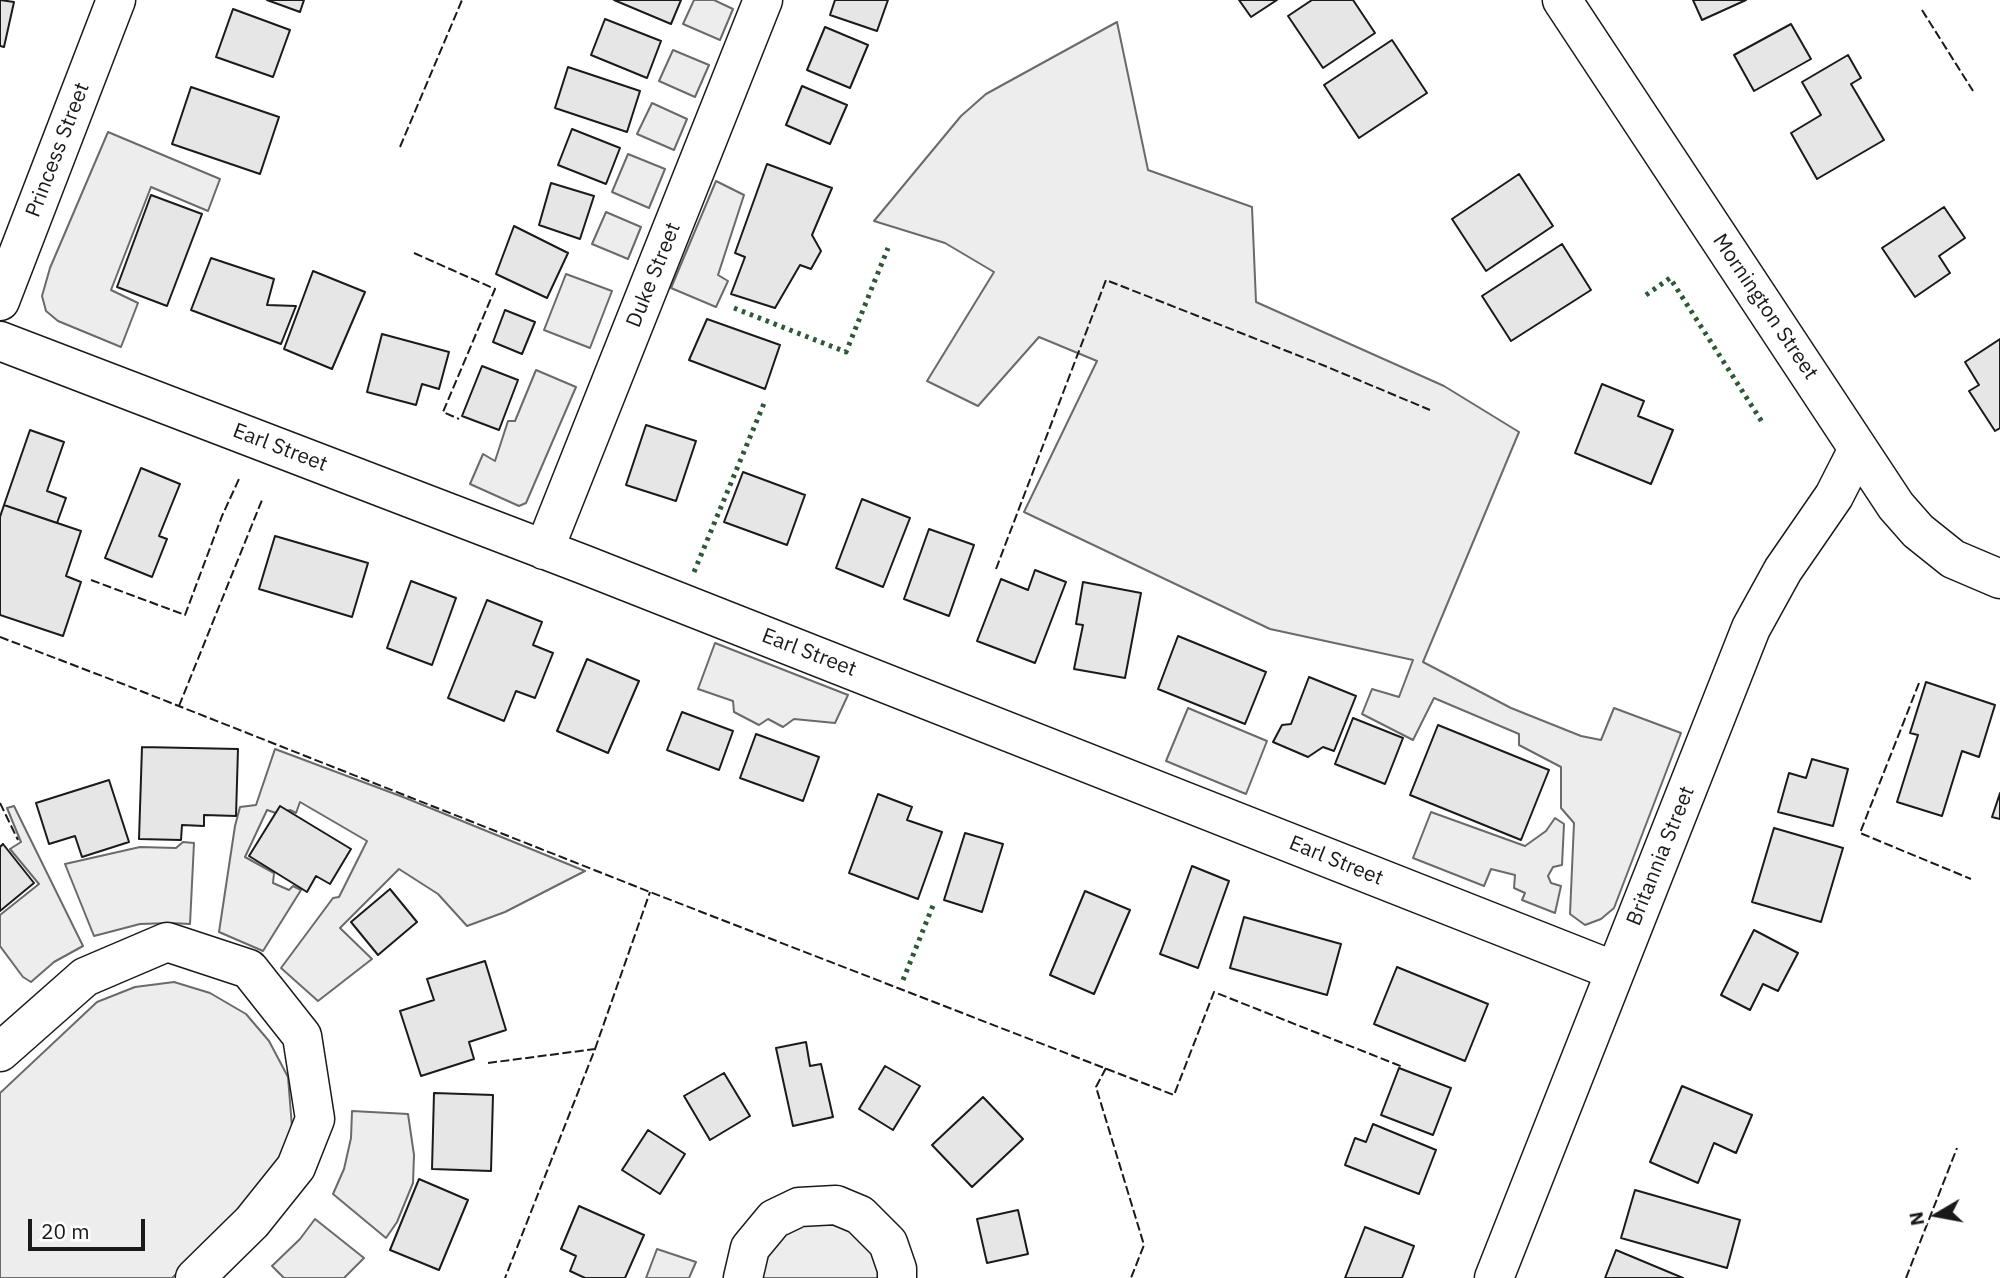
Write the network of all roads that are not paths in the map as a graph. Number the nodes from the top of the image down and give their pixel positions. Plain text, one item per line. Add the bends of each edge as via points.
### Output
1 (116, 0) edge
2 (764, 0) edge
3 (1562, 0) edge
4 (0, 301) edge
5 (0, 341) edge
6 (1858, 449) junction
7 (544, 550) junction
8 (2000, 579) edge
9 (1615, 971) junction
10 (0, 1052) edge
11 (195, 1278) edge
12 (743, 1278) edge
13 (897, 1278) edge
14 (1494, 1278) edge

1 - 4 street, Princess Street
2 - 7 street, Duke Street
3 - 6 street, Mornington Street
5 - 7 street, Earl Street
6 - 8 street, Mornington Street via 1918,531 1953,559
6 - 9 street, Britannia Street via 1834,496 1783,570 1751,628
7 - 9 street, Earl Street
9 - 14 street, Britannia Street
10 - 11 street via 85,977 167,942 249,969 302,1036 315,1119 296,1167 252,1222
12 - 13 street via 750,1248 774,1219 799,1207 836,1205 860,1215 888,1243

